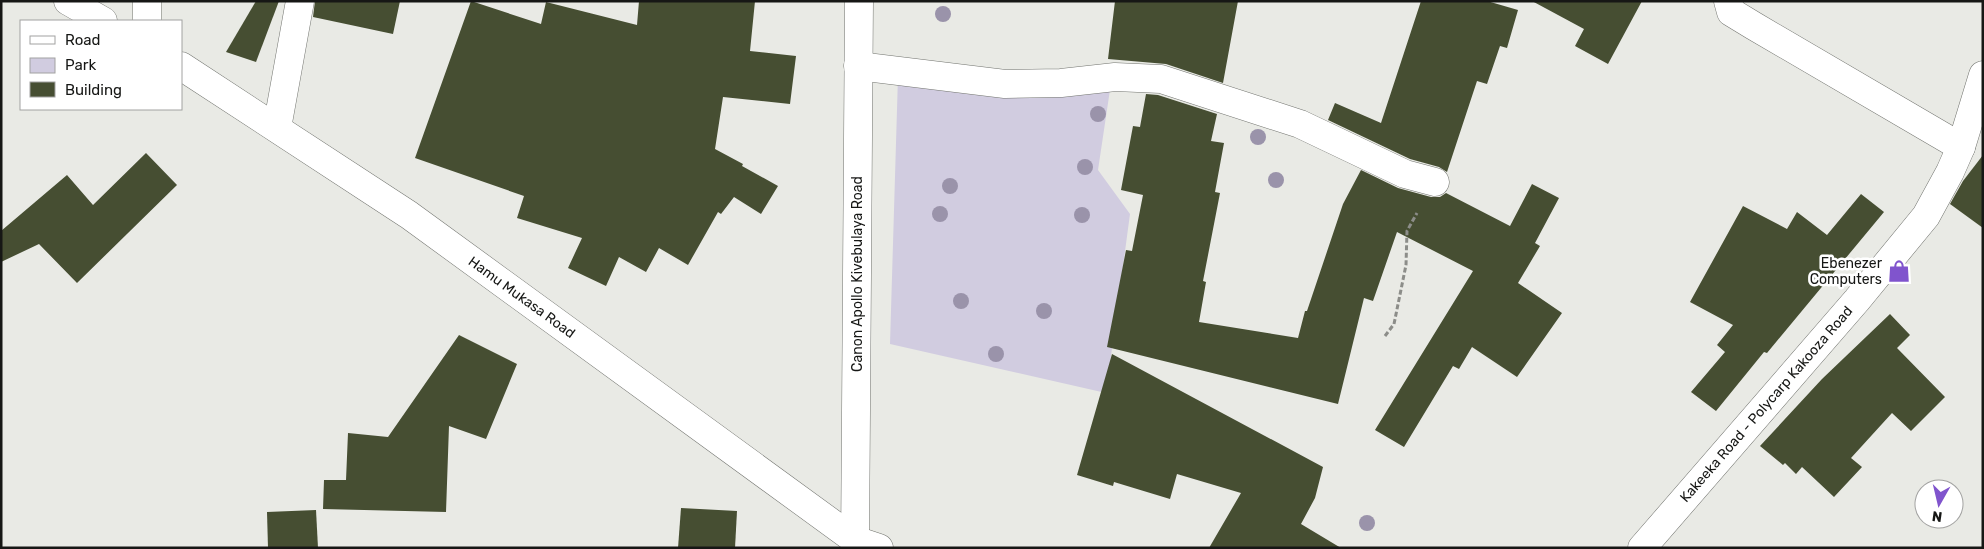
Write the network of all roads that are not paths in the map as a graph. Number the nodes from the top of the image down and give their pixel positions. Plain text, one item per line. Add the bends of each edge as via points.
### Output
1 (68, 1) edge
2 (148, 1) edge
3 (300, 1) edge
4 (859, 1) edge
5 (1728, 1) edge
6 (101, 20) edge
7 (147, 20) edge
8 (858, 66) junction
9 (182, 67) edge
10 (1983, 75) edge
11 (277, 128) junction
12 (1961, 147) junction
13 (1435, 182) road end
14 (863, 545) edge
15 (1642, 548) edge

1 - 6 street
2 - 7 street
3 - 11 street
4 - 8 street, Canon Apollo Kivebulaya Road
5 - 12 street via 1731,12 1746,22
8 - 13 street via 1005,84 1061,83 1115,77 1162,79 1300,124 1405,174
8 - 14 street, Canon Apollo Kivebulaya Road
9 - 11 street, Hamu Mukasa Road
10 - 12 street, Kakeeka Road - Polycarp Kakooza Road
11 - 14 street, Hamu Mukasa Road via 409,215
12 - 15 street, Kakeeka Road - Polycarp Kakooza Road via 1938,196 1920,224

